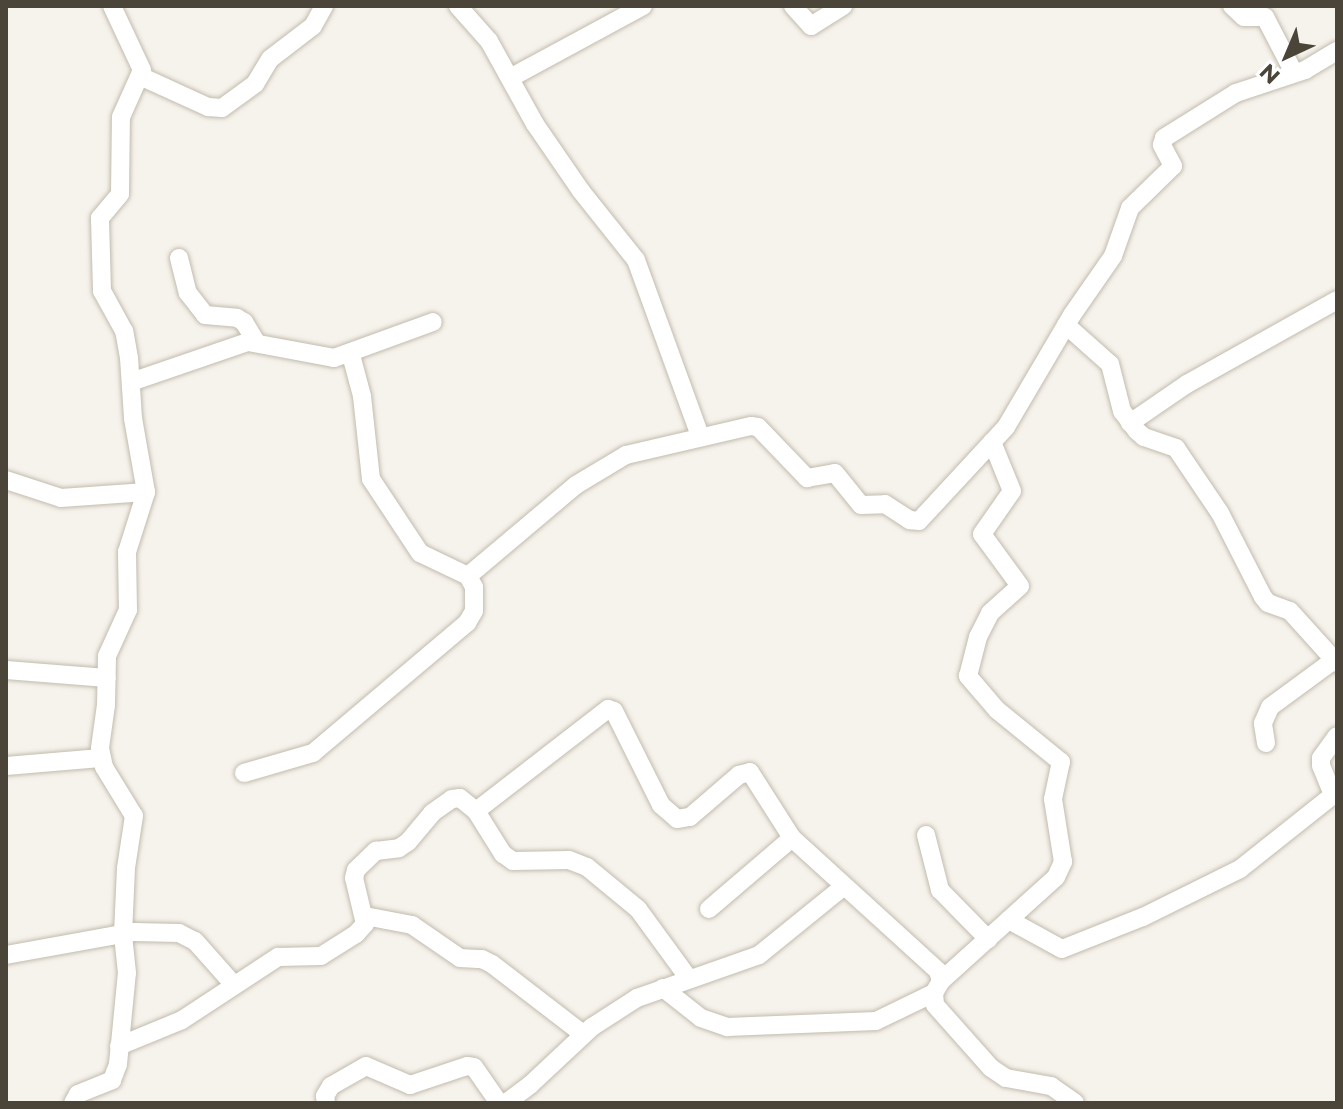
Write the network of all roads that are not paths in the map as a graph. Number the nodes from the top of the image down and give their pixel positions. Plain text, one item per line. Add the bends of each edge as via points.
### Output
1 (112, 6) edge
2 (324, 6) edge
3 (458, 6) edge
4 (643, 6) edge
5 (793, 6) edge
6 (843, 6) edge
7 (1232, 6) edge
8 (1337, 51) edge
9 (1294, 73) junction
10 (140, 76) junction
11 (510, 78) junction
12 (179, 258) dead end
13 (1337, 300) edge
14 (433, 322) dead end
15 (1066, 325) junction
16 (256, 342) junction
17 (351, 355) junction
18 (131, 382) junction
19 (1130, 423) junction
20 (700, 436) junction
21 (992, 442) junction
22 (6, 480) edge
23 (146, 492) junction
24 (468, 576) junction
25 (1336, 662) edge
26 (6, 670) edge
27 (107, 678) junction
28 (1337, 736) edge
29 (1266, 743) dead end
30 (101, 758) junction
31 (6, 766) edge
32 (244, 773) dead end
33 (476, 811) junction
34 (926, 835) dead end
35 (792, 838) junction
36 (843, 887) junction
37 (709, 909) dead end
38 (365, 916) junction
39 (1009, 920) junction
40 (123, 934) junction
41 (988, 939) junction
42 (6, 955) edge
43 (689, 979) junction
44 (234, 985) junction
45 (938, 987) junction
46 (663, 988) junction
47 (583, 1034) junction
48 (119, 1046) junction
49 (73, 1103) edge
50 (326, 1103) edge
51 (499, 1103) edge
52 (506, 1103) edge
53 (1075, 1103) edge

1 - 10 street via 118,26 142,63
2 - 10 street via 313,26 270,59 255,84 222,108 208,107
3 - 11 street via 489,41
4 - 11 street
5 - 6 street via 811,26
7 - 9 street via 1244,17 1265,17
8 - 9 street
9 - 15 street via 1236,93 1164,138 1162,145 1173,166 1130,208 1113,256
10 - 18 street via 121,117 123,186 100,218 103,298 124,331
11 - 20 street via 581,191 636,260
12 - 16 street via 188,293 205,315 237,318
13 - 19 street via 1187,384
14 - 17 street
15 - 19 street via 1110,364 1120,406
15 - 21 street
16 - 17 street via 320,358
16 - 18 street
17 - 24 street via 362,396 371,479 420,553
18 - 23 street
19 - 25 street via 1144,437 1176,448 1220,513 1263,597 1290,611
20 - 21 street via 758,427 807,478 835,473 861,505 885,504 919,521
20 - 24 street via 639,449 585,478
21 - 39 street via 1012,491 982,534 1020,586 990,613 968,676 997,710 1061,762 1053,799 1061,871
22 - 23 street via 61,498
23 - 27 street via 127,552 128,610 110,645
24 - 32 street via 474,587 474,611 467,623 313,753
25 - 29 street via 1270,707 1263,723
26 - 27 street
27 - 30 street
28 - 39 street via 1321,758 1333,795 1240,869 1143,917 1062,949
30 - 31 street
30 - 40 street via 134,816
33 - 35 street via 608,709 614,711 667,811 677,819 690,817 739,775 750,772
33 - 38 street via 460,798 452,799 408,842 376,851 363,862 354,878
33 - 43 street via 513,861 569,860 587,867 638,909
34 - 41 street via 940,890
35 - 36 street
35 - 37 street
36 - 43 street via 759,955
36 - 45 street via 938,971
38 - 44 street via 356,934 329,953 278,957
38 - 47 street via 412,925 460,958 492,964
39 - 41 street
40 - 42 street
40 - 44 street via 189,936
40 - 48 street via 127,973
41 - 45 street
43 - 46 street
44 - 48 street via 182,1020
45 - 46 street via 876,1021 727,1027 701,1018
45 - 53 street via 935,1005 998,1074 1051,1086
46 - 47 street via 637,998
47 - 52 street
48 - 49 street via 112,1080 78,1094
50 - 51 street via 331,1086 366,1066 410,1085 474,1067

